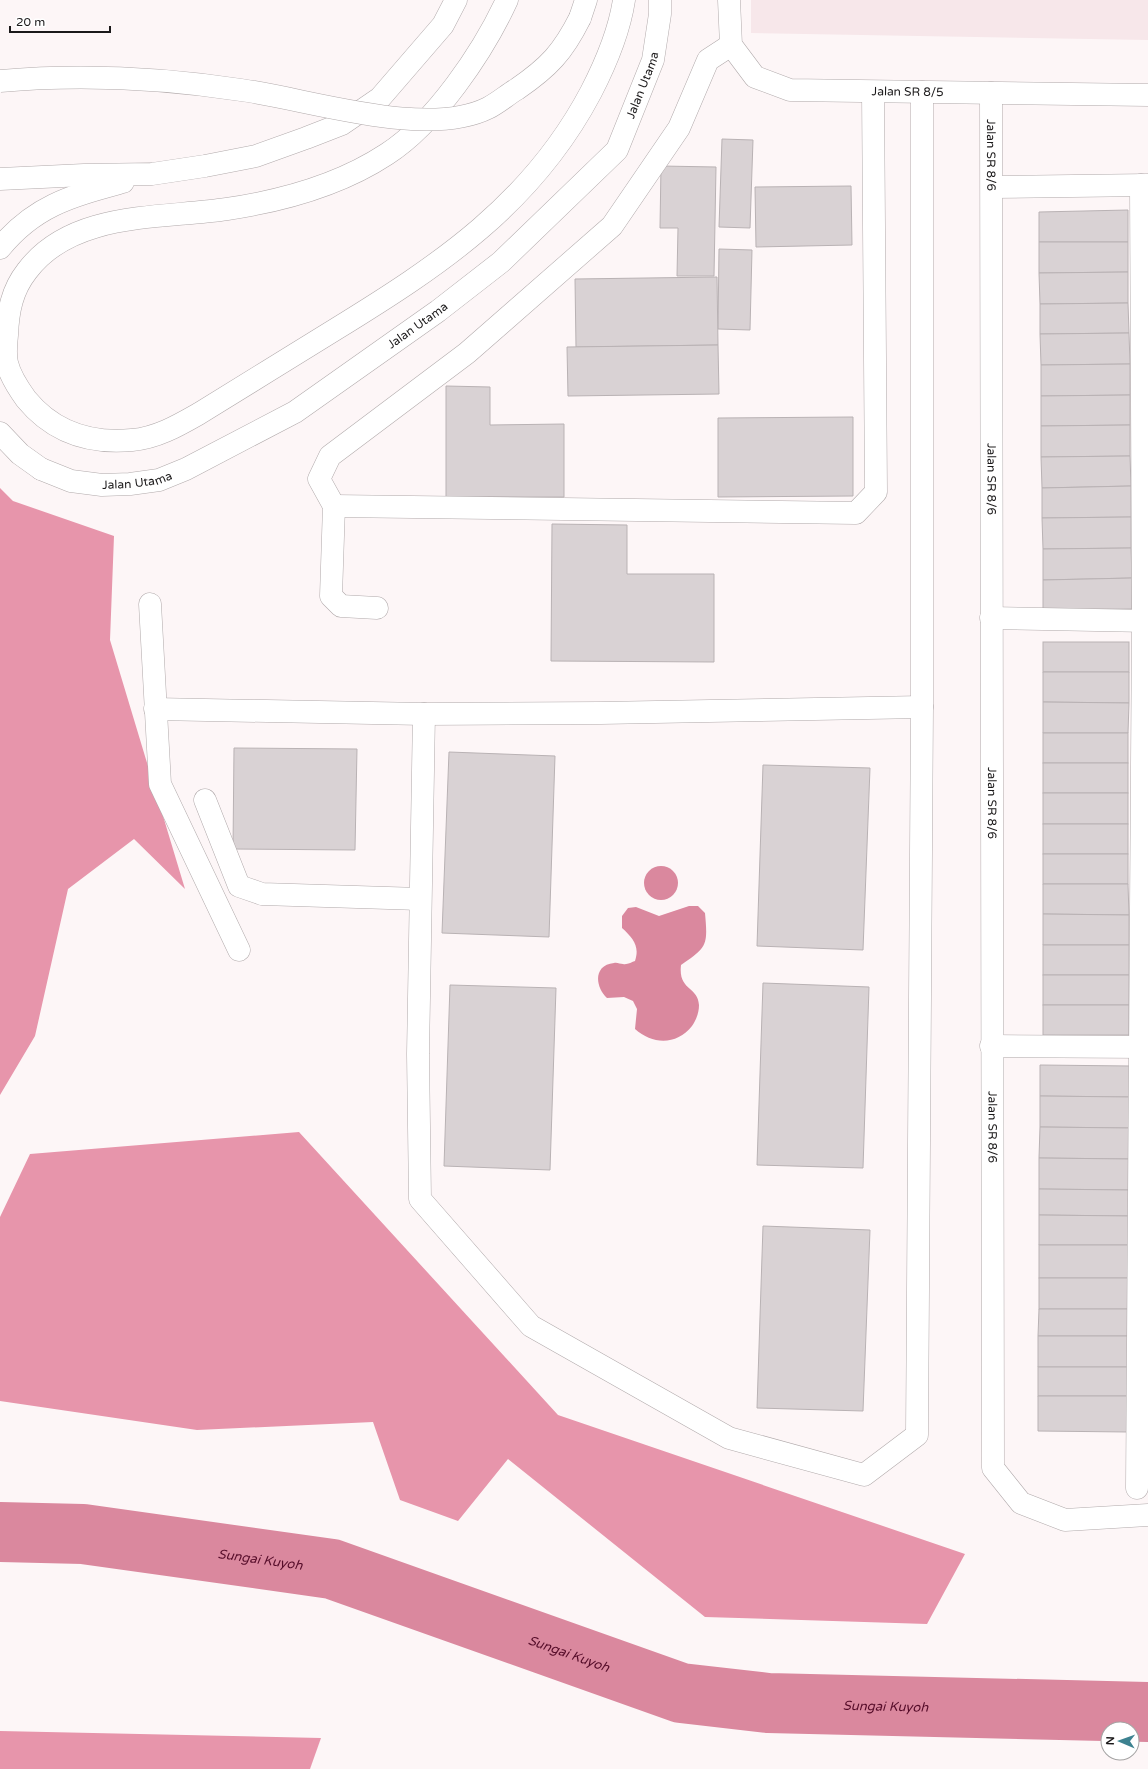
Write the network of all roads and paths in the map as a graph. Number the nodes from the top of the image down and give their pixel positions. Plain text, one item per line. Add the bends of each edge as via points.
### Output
1 (456, 0) edge
2 (507, 0) edge
3 (624, 0) edge
4 (660, 0) edge
5 (729, 0) edge
6 (583, 9) edge
7 (731, 45) junction
8 (0, 81) edge
9 (873, 92) junction
10 (922, 92) junction
11 (991, 93) junction
12 (1148, 94) edge
13 (152, 174) junction
14 (0, 179) edge
15 (1145, 185) edge
16 (992, 187) junction
17 (0, 248) edge
18 (0, 433) edge
19 (0, 452) edge
20 (41, 469) junction
21 (334, 506) junction
22 (150, 604) dead end
23 (376, 608) dead end
24 (992, 618) junction
25 (1146, 620) edge
26 (922, 707) junction
27 (155, 709) junction
28 (424, 714) junction
29 (205, 800) dead end
30 (420, 899) junction
31 (239, 950) dead end
32 (992, 1046) junction
33 (1144, 1047) edge
34 (1137, 1488) dead end
35 (1148, 1515) edge

1 - 13 main road via 443,25 380,98 342,124 256,156
2 - 3 main road via 476,55 442,101 414,131 387,154 309,191 228,209 127,220 85,230 62,239 42,254 16,287 8,318 6,362 20,392 46,419 64,431 97,440 115,441 155,435 200,413 424,274 481,230 532,180 552,154 583,107 608,59
4 - 20 main road, Jalan Utama via 653,60 617,150 501,262 438,311 295,412 186,469 159,480 102,485 71,481
5 - 7 main road
6 - 8 main road, bridge via 567,44 550,64 526,83 488,108 440,119 403,119 283,96 193,84 85,78
7 - 9 main road, Jalan SR 8/5 via 755,77 790,90
7 - 21 main road via 708,60 679,128 612,226 467,353 330,456 319,479
9 - 10 main road, Jalan SR 8/5
9 - 21 main road via 876,492 856,513
10 - 11 main road, Jalan SR 8/5
10 - 26 main road
11 - 12 main road, Jalan SR 8/5
11 - 16 main road, Jalan SR 8/6
13 - 14 main road
13 - 17 main road via 79,194 50,206 14,230
15 - 16 main road
15 - 25 main road
16 - 24 main road, Jalan SR 8/6
18 - 20 main road via 20,454
19 - 20 main road via 20,465
21 - 23 main road via 331,596 341,606
22 - 27 main road
24 - 25 main road
24 - 32 main road, Jalan SR 8/6
25 - 33 main road
26 - 28 main road
26 - 30 main road via 917,1435 864,1475 729,1438 531,1326 420,1199
27 - 28 main road
27 - 31 main road via 160,784
28 - 30 main road
29 - 30 main road via 239,886 262,894
32 - 33 main road
32 - 35 main road, Jalan SR 8/6 via 993,1468 1021,1503 1065,1520
33 - 34 main road

